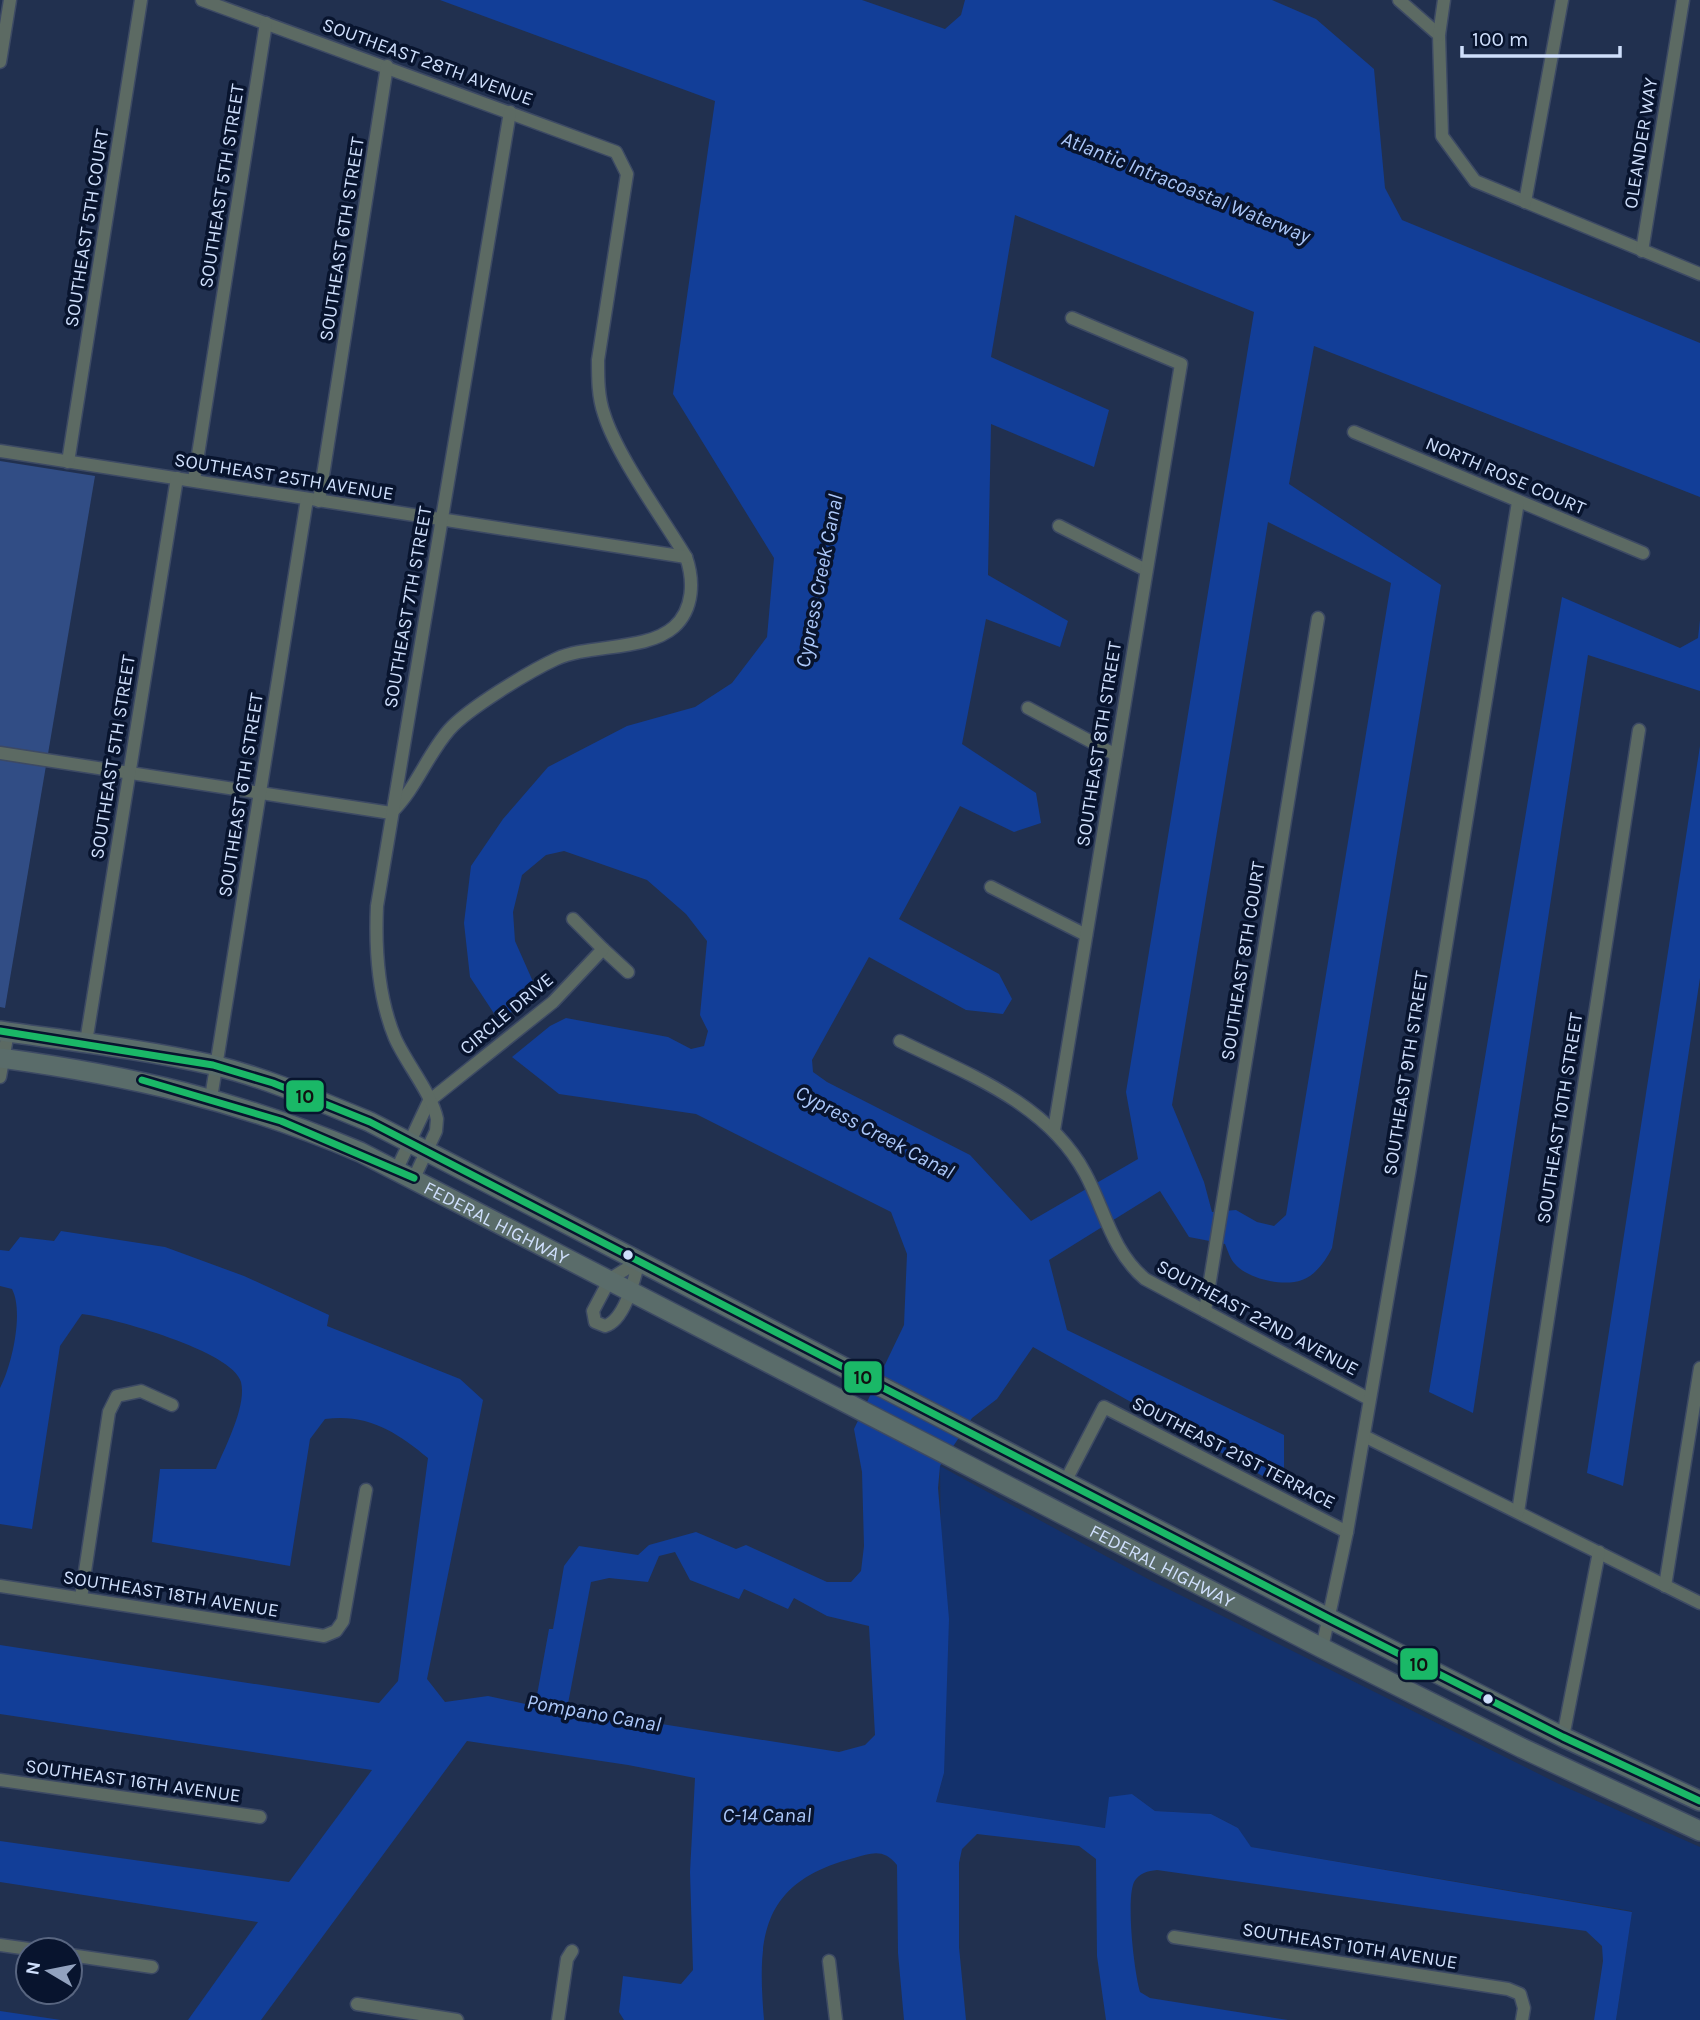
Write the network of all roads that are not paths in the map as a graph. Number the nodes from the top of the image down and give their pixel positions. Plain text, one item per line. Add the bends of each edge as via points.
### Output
1 (10, 0) edge
2 (141, 0) edge
3 (202, 0) edge
4 (1399, 0) edge
5 (1444, 0) edge
6 (1562, 0) edge
7 (1684, 0) edge
8 (266, 23) junction
9 (1438, 35) junction
10 (0, 62) edge
11 (387, 66) junction
12 (510, 112) junction
13 (1525, 202) junction
14 (1642, 251) junction
15 (1700, 274) edge
16 (1072, 318) dead end
17 (1354, 432) dead end
18 (0, 452) edge
19 (68, 462) junction
20 (177, 478) junction
21 (194, 481) junction
22 (313, 500) junction
23 (1518, 502) junction
24 (441, 520) junction
25 (1059, 526) dead end
26 (1643, 553) dead end
27 (686, 557) junction
28 (1146, 570) junction
29 (1318, 618) dead end
30 (1028, 708) dead end
31 (1639, 730) dead end
32 (0, 753) edge
33 (1116, 755) junction
34 (128, 774) junction
35 (260, 794) junction
36 (391, 813) junction
37 (990, 887) dead end
38 (573, 919) dead end
39 (1087, 935) junction
40 (603, 949) junction
41 (628, 972) dead end
42 (4, 1031) edge
43 (900, 1041) dead end
44 (86, 1042) junction
45 (1, 1064) edge
46 (215, 1066) junction
47 (211, 1098) junction
48 (429, 1101) junction
49 (1054, 1129) junction
50 (409, 1142) junction
51 (427, 1151) junction
52 (405, 1174) junction
53 (639, 1261) junction
54 (610, 1279) junction
55 (631, 1289) junction
56 (1205, 1311) junction
57 (1700, 1368) edge
58 (1369, 1399) junction
59 (172, 1405) dead end
60 (1364, 1436) junction
61 (1065, 1482) junction
62 (366, 1490) dead end
63 (1518, 1512) junction
64 (1138, 1519) junction
65 (1080, 1522) junction
66 (1347, 1532) junction
67 (1172, 1537) junction
68 (1121, 1544) junction
69 (1599, 1552) junction
70 (0, 1586) edge
71 (1665, 1586) junction
72 (81, 1598) junction
73 (1700, 1603) edge
74 (1331, 1619) junction
75 (1322, 1648) junction
76 (1563, 1737) junction
77 (1522, 1748) junction
78 (1614, 1762) junction
79 (1569, 1771) junction
80 (0, 1780) edge
81 (1700, 1801) edge
82 (260, 1818) dead end
83 (1700, 1830) edge
84 (1174, 1937) dead end
85 (572, 1951) dead end
86 (84, 1957) edge
87 (829, 1961) dead end
88 (152, 1967) dead end
89 (357, 2004) dead end
90 (457, 2020) edge
91 (558, 2020) edge
92 (836, 2020) edge
93 (1522, 2020) edge

1 - 10 street
2 - 19 street, SOUTHEAST 5TH COURT
3 - 8 street, SOUTHEAST 28TH AVENUE
4 - 9 street
5 - 9 street
6 - 13 street
7 - 14 street, OLEANDER WAY
8 - 11 street, SOUTHEAST 28TH AVENUE
8 - 21 street, SOUTHEAST 5TH STREET
9 - 13 street via 1442,136 1475,181
11 - 12 street, SOUTHEAST 28TH AVENUE
11 - 22 street, SOUTHEAST 6TH STREET
12 - 24 street, SOUTHEAST 7TH STREET
12 - 27 street, SOUTHEAST 28TH AVENUE via 617,152 627,174 598,383 613,435
13 - 14 street
14 - 15 street
16 - 28 street, SOUTHEAST 8TH STREET via 1181,364
17 - 23 street, NORTH ROSE COURT
18 - 19 street, SOUTHEAST 25TH AVENUE
19 - 20 street, SOUTHEAST 25TH AVENUE
20 - 21 street, SOUTHEAST 25TH AVENUE
20 - 34 street, SOUTHEAST 5TH STREET
21 - 22 street, SOUTHEAST 25TH AVENUE
22 - 24 street, SOUTHEAST 25TH AVENUE
22 - 35 street, SOUTHEAST 6TH STREET
23 - 26 street, NORTH ROSE COURT
23 - 58 street, SOUTHEAST 9TH STREET
24 - 27 street, SOUTHEAST 25TH AVENUE
24 - 36 street, SOUTHEAST 7TH STREET
25 - 28 street
27 - 36 street via 691,571 689,600 673,628 651,638 559,658 509,685 450,729 405,800
28 - 33 street, SOUTHEAST 8TH STREET
29 - 56 street, SOUTHEAST 8TH COURT
30 - 33 street
31 - 63 street, SOUTHEAST 10TH STREET
32 - 34 street
33 - 39 street, SOUTHEAST 8TH STREET
34 - 35 street
34 - 44 street, SOUTHEAST 5TH STREET
35 - 36 street
35 - 46 street, SOUTHEAST 6TH STREET
36 - 48 street, SOUTHEAST 7TH STREET via 377,906 379,974 395,1038
37 - 39 street
38 - 40 street
39 - 49 street, SOUTHEAST 8TH STREET
40 - 41 street
40 - 48 street, CIRCLE DRIVE via 553,1002
42 - 44 main road, FEDERAL HIGHWAY
42 - 45 street
43 - 49 street, SOUTHEAST 22ND AVENUE via 1009,1096
44 - 46 main road, FEDERAL HIGHWAY
45 - 47 main road, FEDERAL HIGHWAY via 128,1077
46 - 47 street, SOUTHEAST 6TH STREET
46 - 50 main road, FEDERAL HIGHWAY via 312,1098
47 - 52 main road, FEDERAL HIGHWAY via 305,1128
48 - 50 street
48 - 51 street, SOUTHEAST 7TH STREET via 437,1119
49 - 56 street, SOUTHEAST 22ND AVENUE via 1086,1174 1109,1233 1130,1267
50 - 51 main road, FEDERAL HIGHWAY
50 - 52 street
51 - 52 street, SOUTHEAST 7TH STREET
51 - 53 main road, FEDERAL HIGHWAY
52 - 54 main road, FEDERAL HIGHWAY
53 - 54 street
53 - 55 street
53 - 61 main road, FEDERAL HIGHWAY
54 - 55 main road, FEDERAL HIGHWAY
54 - 55 street via 593,1311 592,1318 600,1325 613,1322
55 - 65 main road, FEDERAL HIGHWAY
56 - 58 street, SOUTHEAST 22ND AVENUE
57 - 71 street
58 - 60 street, SOUTHEAST 9TH STREET
59 - 72 street via 141,1391 117,1396 108,1412
60 - 63 street
60 - 66 street, SOUTHEAST 9TH STREET
61 - 64 main road, FEDERAL HIGHWAY
61 - 66 street, SOUTHEAST 21ST TERRACE via 1104,1407
62 - 72 street, SOUTHEAST 18TH AVENUE via 344,1620 324,1636
63 - 69 street
64 - 65 main road via 1114,1526
64 - 67 main road, FEDERAL HIGHWAY
65 - 68 main road, FEDERAL HIGHWAY
66 - 74 street, SOUTHEAST 9TH STREET
67 - 68 main road via 1144,1535
67 - 74 main road, FEDERAL HIGHWAY
68 - 75 main road, FEDERAL HIGHWAY
69 - 71 street
69 - 76 street
70 - 72 street, SOUTHEAST 18TH AVENUE
71 - 73 street
74 - 75 street, SOUTHEAST 9TH STREET
74 - 76 main road, FEDERAL HIGHWAY
75 - 77 main road, FEDERAL HIGHWAY
76 - 77 main road via 1546,1748
76 - 78 main road, FEDERAL HIGHWAY
77 - 79 main road, FEDERAL HIGHWAY
78 - 79 main road via 1590,1763
78 - 81 main road, FEDERAL HIGHWAY
79 - 83 main road, FEDERAL HIGHWAY
80 - 82 street, SOUTHEAST 16TH AVENUE
84 - 93 street, SOUTHEAST 10TH AVENUE via 1508,1989 1520,1994
85 - 91 street
86 - 88 street
87 - 92 street
89 - 90 street

